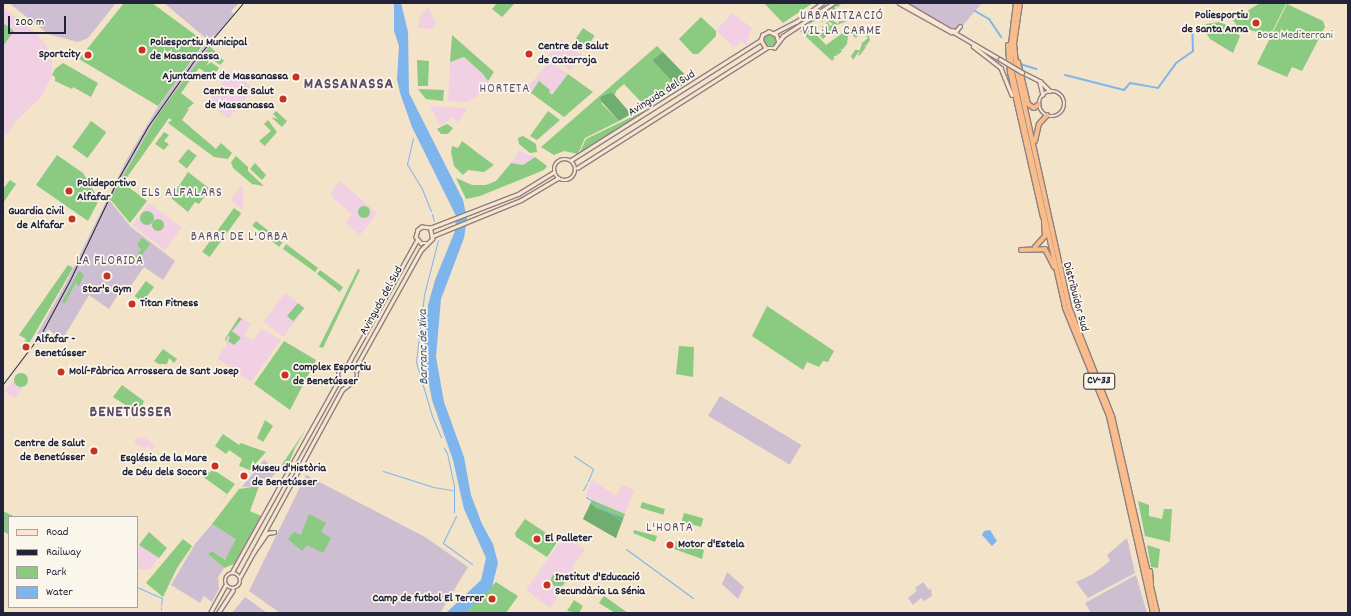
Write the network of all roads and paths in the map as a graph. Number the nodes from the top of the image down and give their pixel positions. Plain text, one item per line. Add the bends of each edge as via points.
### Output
1 (822, 3) edge
2 (833, 3) edge
3 (899, 3) edge
4 (904, 3) edge
5 (1016, 3) edge
6 (1020, 3) edge
7 (1015, 23) junction
8 (944, 26) junction
9 (960, 26) dead end
10 (774, 33) junction
11 (761, 40) junction
12 (964, 40) junction
13 (778, 41) junction
14 (975, 45) junction
15 (766, 48) junction
16 (1035, 79) junction
17 (1051, 91) junction
18 (1012, 95) joint
19 (1043, 95) junction
20 (1039, 104) junction
21 (1047, 115) junction
22 (1025, 137) junction
23 (1036, 152) junction
24 (571, 160) junction
25 (577, 168) junction
26 (554, 172) junction
27 (558, 178) junction
28 (1044, 220) junction
29 (430, 228) junction
30 (433, 236) junction
31 (417, 240) junction
32 (426, 243) junction
33 (1023, 244) dead end
34 (1031, 248) junction
35 (1021, 250) dead end
36 (1056, 274) junction
37 (348, 364) junction
38 (357, 370) junction
39 (1090, 370) junction
40 (339, 380) junction
41 (348, 385) junction
42 (274, 534) dead end
43 (250, 556) junction
44 (1150, 571) dead end
45 (232, 572) junction
46 (240, 577) junction
47 (225, 585) junction
48 (233, 589) junction
49 (210, 613) edge
50 (218, 613) edge
51 (1153, 613) edge
52 (1158, 613) edge

1 - 10 main road via 796,22
2 - 13 main road
3 - 12 main road
4 - 8 main road
5 - 7 highway, Distribuïdor Sud / CV-33
6 - 7 highway, Distribuïdor Sud / CV-33
7 - 20 highway via 1016,52 1026,99 1031,107 1035,108
7 - 22 highway via 1008,44 1008,65
7 - 23 highway, Distribuïdor Sud / CV-33 via 1017,72
7 - 39 highway, Distribuïdor Sud / CV-33 via 1010,44 1012,72 1065,308
8 - 9 main road via 955,31
8 - 14 main road
10 - 11 main road via 765,34
10 - 13 main road
11 - 15 main road
11 - 24 main road, Avinguda del Sud
12 - 14 main road
12 - 18 main road via 998,64
13 - 15 main road via 774,48
14 - 16 main road, bridge
15 - 25 main road, Avinguda del Sud
16 - 17 main road
16 - 19 main road via 1042,85
17 - 19 main road
17 - 21 main road via 1061,95 1064,107 1056,115
18 - 22 highway
19 - 20 main road
20 - 21 main road
21 - 23 highway via 1037,128
22 - 28 highway
23 - 52 highway, Distribuïdor Sud / CV-33 via 1073,321 1112,416
24 - 25 main road
24 - 26 main road via 559,160
25 - 27 main road via 575,176 569,181
26 - 27 main road
26 - 29 main road via 518,194
27 - 30 main road via 521,200
28 - 34 highway via 1044,239
28 - 36 highway
29 - 30 main road
29 - 31 main road via 420,228 416,232
30 - 32 main road
31 - 32 main road
31 - 37 main road, Avinguda del Sud
32 - 38 main road, Avinguda del Sud via 358,363
33 - 34 highway
34 - 35 highway
34 - 36 highway via 1042,248 1049,254
36 - 39 highway via 1068,323
37 - 38 main road
37 - 40 main road via 338,370
38 - 41 main road via 357,380
39 - 51 highway, Distribuïdor Sud / CV-33 via 1109,416
40 - 41 main road
40 - 45 main road
41 - 43 main road via 342,390
42 - 43 main road via 269,532
43 - 46 main road
44 - 52 highway
45 - 46 main road
45 - 47 main road via 224,578
46 - 48 main road via 240,585
47 - 48 main road
47 - 49 main road
48 - 50 main road

